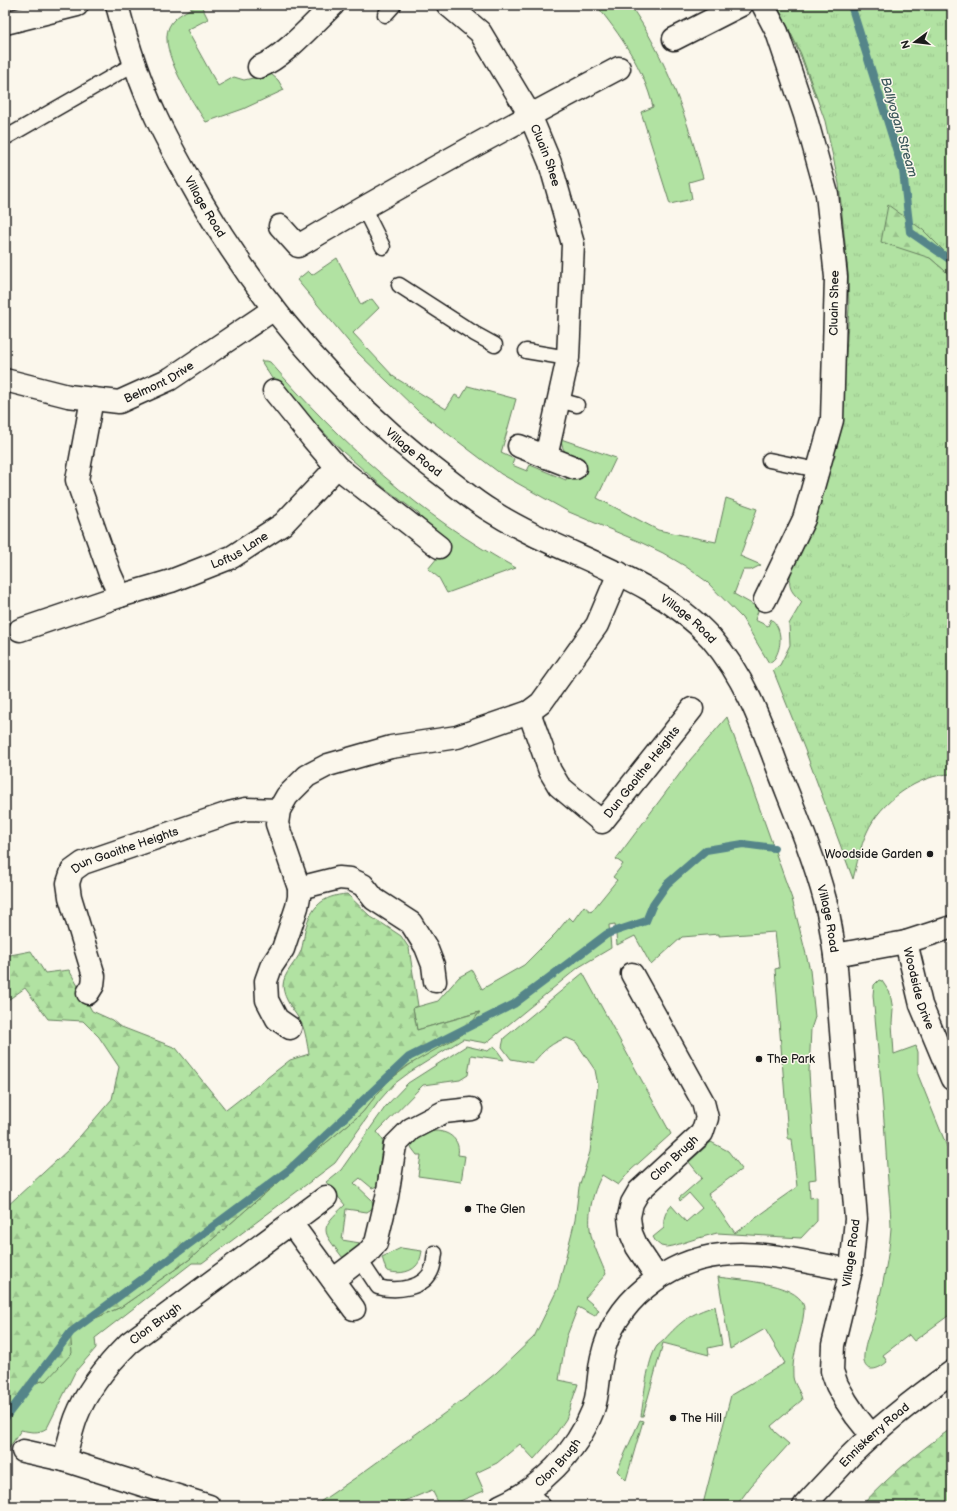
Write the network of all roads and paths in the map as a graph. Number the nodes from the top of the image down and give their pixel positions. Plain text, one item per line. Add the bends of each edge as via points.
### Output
1 (77, 5) edge
2 (117, 5) edge
3 (333, 5) edge
4 (448, 5) edge
5 (741, 5) edge
6 (763, 5) edge
7 (5, 23) edge
8 (674, 39) dead end
9 (134, 64) junction
10 (259, 67) dead end
11 (620, 68) dead end
12 (530, 115) junction
13 (5, 138) edge
14 (363, 207) junction
15 (280, 226) dead end
16 (383, 247) dead end
17 (399, 285) dead end
18 (274, 309) junction
19 (495, 345) dead end
20 (526, 351) dead end
21 (568, 358) junction
22 (5, 380) edge
23 (274, 391) dead end
24 (92, 399) junction
25 (519, 446) dead end
26 (546, 456) junction
27 (769, 460) dead end
28 (337, 467) junction
29 (575, 468) dead end
30 (818, 470) junction
31 (439, 547) dead end
32 (618, 573) junction
33 (120, 596) junction
34 (765, 600) dead end
35 (20, 630) dead end
36 (692, 709) dead end
37 (529, 712) junction
38 (279, 810) junction
39 (298, 888) junction
40 (952, 927) edge
41 (906, 942) junction
42 (835, 955) junction
43 (632, 974) dead end
44 (435, 981) dead end
45 (88, 993) dead end
46 (290, 1028) dead end
47 (952, 1079) edge
48 (472, 1109) dead end
49 (326, 1197) dead end
50 (291, 1223) junction
51 (435, 1253) dead end
52 (360, 1260) junction
53 (851, 1270) junction
54 (657, 1277) junction
55 (332, 1280) junction
56 (354, 1309) dead end
57 (952, 1372) edge
58 (872, 1436) junction
59 (23, 1452) dead end
60 (64, 1460) junction
61 (529, 1490) junction
62 (209, 1506) edge
63 (500, 1506) edge
64 (544, 1506) edge
65 (804, 1506) edge

1 - 7 street
2 - 9 street, Village Road
3 - 10 street via 281,54 270,63
4 - 12 street, Cluain Shee via 480,32
5 - 8 street
6 - 30 street, Cluain Shee via 777,32 805,115 828,201 836,277 832,420
9 - 13 lane
9 - 18 street, Village Road via 155,115 182,167 230,249
11 - 12 street, Cluain Shee
12 - 14 street, Cluain Shee
12 - 21 street, Cluain Shee via 550,163 573,244
14 - 15 street, Cluain Shee via 298,246
14 - 16 lane
17 - 19 lane
18 - 24 street, Belmont Drive via 170,379 119,402
18 - 32 street, Village Road via 349,395 418,458 490,510 523,530
20 - 21 lane
21 - 26 street, Cluain Shee via 568,403
22 - 24 street, Belmont Drive via 68,396
23 - 28 street
24 - 33 street via 77,480
25 - 26 street
26 - 29 street
27 - 30 lane
28 - 31 street
28 - 33 street, Loftus Lane via 283,524 232,557 171,581
30 - 34 street, Cluain Shee via 804,519
32 - 37 street via 597,625 541,703
32 - 42 street, Village Road via 676,606 709,636 742,682 762,726 806,842 826,902
33 - 35 street, Loftus Lane
36 - 37 street, Dun Gaoithe Heights via 602,822 559,786 550,771
37 - 38 street via 457,737 391,747 328,765 307,776 287,796
38 - 39 street via 277,824
38 - 45 street, Dun Gaoithe Heights via 246,809 229,813 83,863 72,871 68,883 70,897 94,976 94,985
39 - 44 street via 339,878 350,879 363,885 374,899 411,923 426,946 433,965
39 - 46 street via 298,902 283,949 271,967 266,981 267,1000 277,1019
40 - 41 street
41 - 42 street
41 - 47 street, Woodside Drive via 921,1005
42 - 53 street, Village Road via 856,1219
43 - 54 street, Clon Brugh via 703,1102 706,1118 702,1133 639,1191 632,1203 629,1217 631,1233
48 - 52 street via 444,1112 411,1129 395,1145 387,1197 376,1243
49 - 50 street, Clon Brugh
50 - 55 street
50 - 60 street, Clon Brugh via 129,1343 114,1358 88,1392 76,1418
51 - 52 lane via 432,1269 424,1279 413,1286 395,1290 378,1287
52 - 55 street
53 - 54 street, Clon Brugh via 745,1254 720,1255 697,1260
53 - 58 street, Village Road via 833,1345 832,1371 836,1385
54 - 61 street, Clon Brugh via 640,1291 611,1330 602,1356 594,1406 579,1437 560,1463
55 - 56 street
57 - 58 street, Enniskerry Road via 925,1391
58 - 65 street, Enniskerry Road
59 - 60 street
60 - 62 street
61 - 63 street, Clon Brugh via 517,1499
61 - 64 lane

